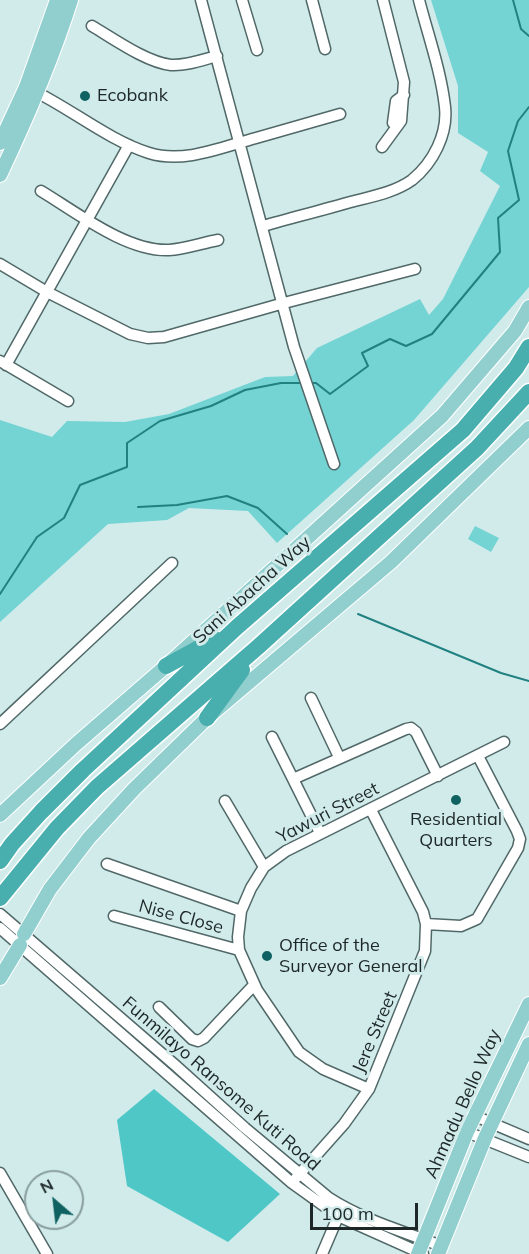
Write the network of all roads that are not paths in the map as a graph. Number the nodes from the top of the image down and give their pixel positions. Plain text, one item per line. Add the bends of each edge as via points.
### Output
1 (57, 0) edge
2 (71, 0) edge
3 (201, 0) edge
4 (242, 0) edge
5 (312, 0) edge
6 (383, 0) edge
7 (419, 0) edge
8 (92, 26) dead end
9 (325, 49) dead end
10 (257, 50) dead end
11 (217, 56) junction
12 (32, 90) junction
13 (404, 95) junction
14 (340, 114) dead end
15 (388, 132) dead end
16 (240, 142) junction
17 (0, 143) edge
18 (129, 145) junction
19 (382, 147) dead end
20 (0, 175) edge
21 (41, 191) dead end
22 (87, 219) junction
23 (263, 226) junction
24 (218, 240) dead end
25 (0, 264) edge
26 (415, 269) dead end
27 (47, 292) junction
28 (284, 303) junction
29 (529, 306) edge
30 (529, 347) edge
31 (3, 363) edge
32 (529, 392) edge
33 (68, 401) dead end
34 (529, 428) edge
35 (334, 464) dead end
36 (172, 563) dead end
37 (237, 627) junction
38 (259, 646) junction
39 (166, 666) junction
40 (311, 698) dead end
41 (207, 718) junction
42 (0, 724) edge
43 (272, 737) dead end
44 (504, 742) dead end
45 (478, 756) junction
46 (339, 757) junction
47 (438, 776) junction
48 (293, 779) junction
49 (225, 801) dead end
50 (371, 810) junction
51 (0, 815) edge
52 (320, 832) junction
53 (0, 861) edge
54 (106, 864) dead end
55 (264, 867) junction
56 (0, 898) edge
57 (242, 911) junction
58 (0, 914) edge
59 (114, 916) dead end
60 (426, 924) junction
61 (0, 928) edge
62 (22, 940) junction
63 (239, 950) junction
64 (0, 978) edge
65 (254, 985) junction
66 (529, 1004) edge
67 (159, 1007) dead end
68 (529, 1044) edge
69 (369, 1089) junction
70 (475, 1116) junction
71 (492, 1123) junction
72 (468, 1131) junction
73 (485, 1138) junction
74 (529, 1139) edge
75 (529, 1157) edge
76 (0, 1173) edge
77 (296, 1179) junction
78 (340, 1212) junction
79 (421, 1250) edge
80 (439, 1250) edge
81 (47, 1254) edge
82 (322, 1254) edge

1 - 12 main road
2 - 12 main road via 55,51
3 - 11 street
4 - 10 street
5 - 9 street
6 - 13 street
7 - 23 street via 446,109 443,134 425,167 411,181 387,192
8 - 11 street via 158,62 173,65
11 - 16 street
12 - 17 main road
12 - 18 street
12 - 20 main road
13 - 15 street via 396,101 395,120
13 - 19 street via 401,121
14 - 16 street
16 - 18 street via 186,156 149,153
16 - 23 street
18 - 22 street
21 - 22 street
22 - 24 street via 141,248 171,250
22 - 27 street
23 - 28 street
25 - 27 street
26 - 28 street
27 - 28 street via 130,334 148,338 164,337
27 - 31 street
28 - 35 street via 294,347
29 - 39 main road, Sani Abacha Way via 514,331 442,416
30 - 37 highway, Sani Abacha Way via 463,430
31 - 33 street
32 - 38 highway via 477,448
34 - 41 main road via 391,562
36 - 42 street
37 - 39 highway
37 - 53 highway, Sani Abacha Way via 41,812
38 - 41 highway
38 - 56 highway via 98,786 57,828
39 - 51 main road, Sani Abacha Way
40 - 46 street
41 - 62 main road via 88,838 50,889
43 - 48 street
44 - 45 street, Yawuri Street
45 - 47 street, Yawuri Street
45 - 60 street via 517,831 518,849 477,919 461,926
46 - 47 street via 411,728
46 - 48 street
47 - 50 street, Yawuri Street
48 - 52 street
49 - 55 street
50 - 52 street, Yawuri Street
50 - 60 street, Jere Street
52 - 55 street, Yawuri Street
54 - 57 street
55 - 57 street, Yawuri Street
57 - 63 street, Yawuri Street
58 - 62 street, Funmilayo Ransome Kuti Road
59 - 63 street, Nise Close
60 - 69 street, Jere Street via 425,951
61 - 62 street, Funmilayo Ransome Kuti Road
62 - 64 main road
62 - 77 street, Funmilayo Ransome Kuti Road
63 - 65 street, Yawuri Street
65 - 67 street via 198,1041
65 - 69 street, Yawuri Street via 299,1052 322,1069
66 - 70 main road, Ahmadu Bello Way
68 - 71 main road, Ahmadu Bello Way
69 - 77 street, Jere Street
70 - 71 street
70 - 72 main road, Ahmadu Bello Way
71 - 73 main road, Ahmadu Bello Way
71 - 74 street
72 - 73 street
72 - 79 main road, Ahmadu Bello Way
73 - 75 street
73 - 80 main road, Ahmadu Bello Way
76 - 81 street
77 - 78 street, Funmilayo Ransome Kuti Road
78 - 79 street, Funmilayo Ransome Kuti Road
78 - 82 street
79 - 80 street, Funmilayo Ransome Kuti Road

